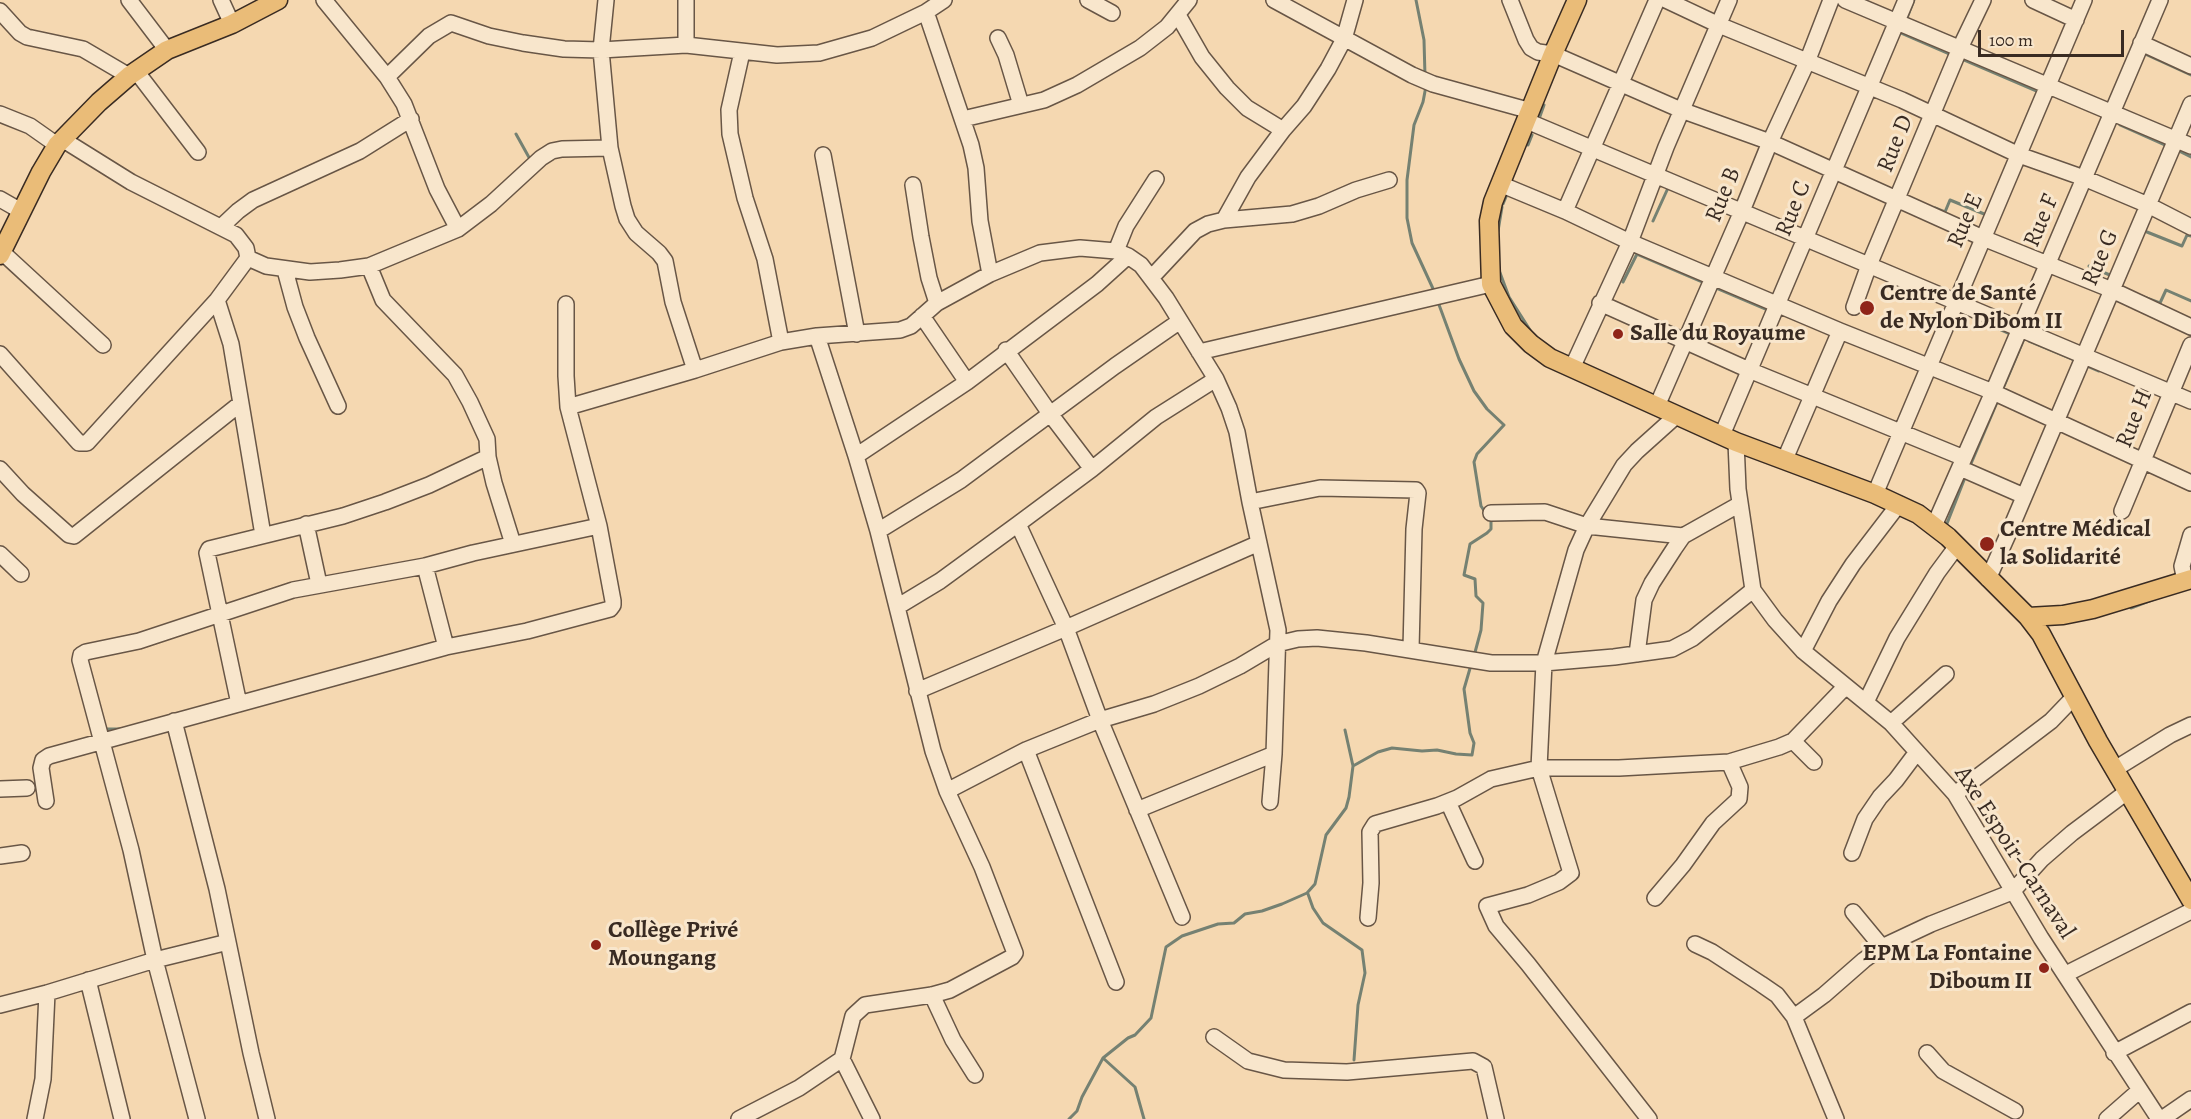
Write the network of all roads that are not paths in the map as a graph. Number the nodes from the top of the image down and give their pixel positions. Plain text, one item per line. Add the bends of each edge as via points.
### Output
1 (129, 0) edge
2 (221, 0) edge
3 (278, 0) edge
4 (324, 0) edge
5 (606, 0) edge
6 (686, 0) edge
7 (944, 0) edge
8 (1088, 0) edge
9 (1189, 0) edge
10 (1274, 0) edge
11 (1355, 0) edge
12 (1510, 0) edge
13 (1577, 0) edge
14 (1657, 0) edge
15 (1666, 0) edge
16 (1729, 0) edge
17 (1831, 0) edge
18 (1845, 0) edge
19 (1906, 0) edge
20 (1983, 0) edge
21 (2033, 0) edge
22 (2084, 0) edge
23 (2160, 0) edge
24 (0, 11) edge
25 (926, 12) junction
26 (1112, 13) dead end
27 (1178, 15) junction
28 (2076, 20) junction
29 (1897, 22) junction
30 (232, 24) junction
31 (1719, 25) junction
32 (998, 38) dead end
33 (1344, 39) junction
34 (2141, 43) junction
35 (686, 45) junction
36 (1960, 48) junction
37 (168, 50) junction
38 (601, 50) junction
39 (742, 52) junction
40 (1553, 54) junction
41 (1807, 62) junction
42 (2191, 66) edge
43 (133, 74) junction
44 (387, 77) junction
45 (1620, 85) junction
46 (2048, 85) junction
47 (1869, 87) junction
48 (2191, 104) edge
49 (1021, 105) junction
50 (1681, 110) junction
51 (2111, 112) junction
52 (0, 114) edge
53 (1932, 115) junction
54 (1529, 116) junction
55 (411, 119) junction
56 (963, 119) junction
57 (1283, 130) junction
58 (2176, 140) junction
59 (60, 142) junction
60 (1770, 142) junction
61 (2191, 146) edge
62 (1593, 147) junction
63 (610, 148) junction
64 (198, 152) dead end
65 (823, 155) dead end
66 (2019, 155) junction
67 (1834, 170) junction
68 (1655, 174) junction
69 (2084, 178) junction
70 (1156, 179) dead end
71 (1389, 180) dead end
72 (1500, 184) junction
73 (913, 185) dead end
74 (0, 199) edge
75 (1898, 200) junction
76 (2148, 205) junction
77 (21, 211) junction
78 (1564, 211) junction
79 (1742, 211) junction
80 (1224, 219) junction
81 (2191, 226) edge
82 (220, 227) junction
83 (458, 229) junction
84 (1807, 238) junction
85 (1983, 238) junction
86 (1630, 242) junction
87 (1, 253) edge
88 (1122, 253) junction
89 (248, 258) junction
90 (2048, 264) junction
91 (1869, 265) junction
92 (369, 266) junction
93 (285, 270) junction
94 (990, 274) junction
95 (1152, 277) junction
96 (1714, 277) junction
97 (1491, 284) junction
98 (2112, 290) junction
99 (218, 300) junction
100 (937, 303) junction
101 (1600, 303) junction
102 (1957, 303) junction
103 (566, 304) dead end
104 (1777, 304) junction
105 (1854, 307) dead end
106 (922, 316) junction
107 (1180, 321) junction
108 (2191, 327) edge
109 (2019, 330) junction
110 (1840, 331) junction
111 (857, 334) junction
112 (817, 336) junction
113 (781, 342) junction
114 (1686, 342) junction
115 (103, 345) dead end
116 (2191, 345) edge
117 (1006, 350) junction
118 (1199, 352) junction
119 (0, 354) edge
120 (2082, 356) junction
121 (1928, 366) junction
122 (1572, 368) junction
123 (695, 370) junction
124 (1749, 370) junction
125 (1216, 379) junction
126 (967, 382) junction
127 (1994, 392) junction
128 (2171, 392) junction
129 (1813, 396) junction
130 (2191, 401) edge
131 (241, 403) junction
132 (338, 406) dead end
133 (1657, 406) junction
134 (568, 408) junction
135 (1051, 415) junction
136 (1676, 416) junction
137 (2057, 421) junction
138 (1901, 432) junction
139 (1729, 439) junction
140 (856, 456) junction
141 (488, 458) junction
142 (1785, 459) junction
143 (2143, 461) junction
144 (1962, 463) junction
145 (1092, 469) junction
146 (0, 470) edge
147 (2191, 483) edge
148 (1875, 494) junction
149 (2024, 496) junction
150 (1250, 502) junction
151 (1740, 504) junction
152 (1899, 504) junction
153 (2122, 511) dead end
154 (1491, 513) dead end
155 (306, 524) junction
156 (1018, 524) junction
157 (599, 526) junction
158 (1587, 526) junction
159 (1934, 526) junction
160 (878, 531) junction
161 (263, 534) junction
162 (2191, 535) edge
163 (1683, 536) junction
164 (1259, 543) junction
165 (513, 544) junction
166 (1957, 546) junction
167 (0, 554) edge
168 (425, 566) junction
169 (21, 574) dead end
170 (1988, 579) junction
171 (2188, 580) edge
172 (319, 584) junction
173 (1753, 590) junction
174 (897, 607) junction
175 (221, 614) junction
176 (2028, 617) junction
177 (1066, 628) junction
178 (1277, 644) junction
179 (446, 647) junction
180 (1411, 649) junction
181 (1803, 651) junction
182 (1637, 654) junction
183 (1544, 663) junction
184 (1946, 674) dead end
185 (1845, 687) junction
186 (917, 691) junction
187 (2075, 696) junction
188 (1866, 702) junction
189 (239, 704) junction
190 (1100, 720) junction
191 (174, 721) junction
192 (1891, 723) junction
193 (2191, 725) edge
194 (101, 741) junction
195 (1793, 741) junction
196 (1026, 750) junction
197 (1917, 752) junction
198 (1274, 754) junction
199 (1729, 762) junction
200 (1814, 762) dead end
201 (1539, 768) junction
202 (2115, 769) junction
203 (27, 788) dead end
204 (0, 789) edge
205 (946, 791) junction
206 (2128, 791) junction
207 (1954, 794) junction
208 (46, 801) dead end
209 (1270, 802) dead end
210 (1448, 802) junction
211 (1137, 810) junction
212 (21, 853) dead end
213 (1852, 853) dead end
214 (0, 856) edge
215 (1474, 861) dead end
216 (2012, 892) junction
217 (1654, 898) dead end
218 (2191, 900) edge
219 (2191, 911) edge
220 (1853, 912) dead end
221 (1182, 917) dead end
222 (1368, 918) dead end
223 (228, 942) junction
224 (1695, 944) dead end
225 (1882, 947) junction
226 (155, 960) junction
227 (2066, 974) junction
228 (88, 980) junction
229 (1116, 982) dead end
230 (47, 993) junction
231 (932, 995) junction
232 (0, 1005) edge
233 (2191, 1012) edge
234 (1794, 1017) junction
235 (1214, 1037) dead end
236 (1927, 1053) dead end
237 (2114, 1053) junction
238 (842, 1059) junction
239 (975, 1075) dead end
240 (2140, 1090) junction
241 (2191, 1099) edge
242 (2015, 1111) dead end
243 (1646, 1118) edge
244 (35, 1119) edge
245 (122, 1119) edge
246 (196, 1119) edge
247 (267, 1119) edge
248 (739, 1119) edge
249 (872, 1119) edge
250 (1496, 1119) edge
251 (1836, 1119) edge
252 (2107, 1119) edge
253 (2160, 1119) edge

1 - 37 street
2 - 30 street
3 - 30 main road
4 - 44 street
5 - 38 street
6 - 35 street
7 - 25 street
8 - 26 street
9 - 27 street
10 - 33 street
11 - 33 street
12 - 40 street via 1531,48
13 - 40 main road
14 - 45 street
15 - 31 street
16 - 31 street
17 - 41 street, Rue B
18 - 29 street
19 - 29 street, Rue C
20 - 36 street, Rue D
21 - 28 street
22 - 28 street, Rue E
23 - 34 street, Rue F
24 - 43 street via 27,37 83,49
25 - 39 street via 872,38 819,53
25 - 56 street
27 - 49 street via 1107,70 1044,100
27 - 57 street via 1202,57 1227,88 1247,108
28 - 46 street, Rue E
29 - 36 street
29 - 47 street, Rue C
30 - 37 main road
31 - 41 street
31 - 50 street
32 - 49 street
33 - 54 street via 1433,84
33 - 57 street via 1304,106
34 - 42 street
34 - 51 street, Rue F
35 - 38 street
35 - 39 street
36 - 46 street
36 - 53 street, Rue D
37 - 43 main road
38 - 44 street via 523,43 451,23 436,30
38 - 63 street
39 - 113 street via 729,110 730,134 765,258
40 - 45 street
40 - 54 main road
41 - 47 street
41 - 60 street, Rue B
43 - 59 main road
43 - 64 street
44 - 55 street
45 - 50 street
45 - 62 street
46 - 51 street
46 - 66 street, Rue E
47 - 53 street
47 - 67 street, Rue C
48 - 58 street, Rue G
49 - 56 street
50 - 60 street
50 - 68 street
51 - 58 street
51 - 69 street, Rue F
52 - 59 street
53 - 66 street
53 - 75 street, Rue D
54 - 62 street
54 - 72 main road
55 - 82 street via 360,151 253,200
55 - 83 street
56 - 94 street via 976,168
57 - 80 street via 1248,177
58 - 61 street
58 - 76 street, Rue G
59 - 77 main road
59 - 82 street
60 - 67 street
60 - 79 street, Rue B
62 - 68 street
62 - 78 street
63 - 83 street via 552,151
63 - 123 street via 627,219 665,261 678,321
65 - 111 street
66 - 69 street
66 - 85 street, Rue E
67 - 75 street
67 - 84 street, Rue C
68 - 79 street
68 - 86 street
69 - 76 street
69 - 90 street, Rue F
70 - 88 street via 1126,226
71 - 80 street via 1292,214
72 - 78 street
72 - 97 main road via 1489,221
73 - 100 street
74 - 77 street
75 - 85 street
75 - 91 street, Rue D
76 - 81 street
76 - 98 street, Rue G
77 - 87 main road
78 - 86 street
79 - 84 street
79 - 96 street, Rue B
80 - 95 street via 1195,231
82 - 89 street via 242,240
83 - 92 street
84 - 91 street
84 - 104 street, Rue C
85 - 90 street
85 - 102 street, Rue E
86 - 96 street
86 - 101 street
87 - 115 street
88 - 94 street via 1059,249
88 - 95 street
88 - 117 street via 1096,284
89 - 93 street
89 - 99 street
90 - 98 street
90 - 109 street, Rue F
91 - 102 street
91 - 105 street, Rue D
92 - 93 street via 310,272
92 - 141 street via 383,300 455,375 487,439
93 - 132 street via 307,338
94 - 100 street
95 - 107 street
96 - 104 street
96 - 114 street, Rue B
97 - 118 street
97 - 122 main road via 1513,326 1550,358
98 - 108 street
98 - 120 street, Rue G
99 - 119 street via 84,444
99 - 131 street via 231,344
100 - 106 street
101 - 114 street
101 - 122 street
102 - 109 street
102 - 121 street, Rue E
103 - 134 street
104 - 110 street
104 - 124 street, Rue C
106 - 111 street via 900,330
106 - 126 street
107 - 118 street
107 - 135 street
109 - 120 street
109 - 127 street, Rue F
110 - 121 street
110 - 129 street
111 - 112 street
112 - 113 street
112 - 140 street
113 - 123 street
114 - 124 street
114 - 133 street, Rue B
116 - 128 street, Rue H
117 - 126 street
117 - 135 street
118 - 125 street
120 - 128 street
120 - 137 street, Rue G
121 - 127 street
121 - 138 street, Rue E
122 - 133 main road
123 - 134 street
124 - 129 street
124 - 139 street, Rue C
125 - 145 street via 1156,417
125 - 150 street via 1237,432
126 - 140 street
127 - 137 street
127 - 144 street, Rue F
128 - 130 street
128 - 143 street, Rue H
129 - 138 street
129 - 142 street
131 - 146 street via 74,536 30,501
131 - 161 street
133 - 136 main road
134 - 157 street
135 - 145 street
135 - 160 street via 961,480
136 - 139 main road
136 - 158 street via 1624,465
137 - 143 street
137 - 149 street, Rue G
138 - 144 street
138 - 148 street, Rue E
139 - 142 main road
139 - 151 street, Axe Espoir-Carnaval
140 - 160 street
141 - 155 street via 386,502
141 - 165 street
142 - 148 main road
143 - 147 street
143 - 153 street, Rue H
144 - 149 street
144 - 159 street, Rue F
145 - 156 street
148 - 152 main road
149 - 170 street, Rue G
150 - 164 street
150 - 180 street via 1320,488 1416,490
151 - 163 street
151 - 173 street, Axe Espoir-Carnaval
152 - 159 main road
152 - 181 street via 1852,564
154 - 158 street via 1545,512
155 - 161 street
155 - 172 street
156 - 174 street
156 - 177 street
157 - 165 street
157 - 179 street via 613,601 609,609
158 - 163 street
158 - 183 street via 1576,550
159 - 166 main road
160 - 174 street
161 - 175 street via 209,549
162 - 171 street via 2182,566
163 - 182 street via 1644,600
164 - 177 street
164 - 178 street via 1276,616
165 - 168 street
166 - 170 main road
166 - 188 street via 1897,638
167 - 169 street
168 - 172 street
168 - 179 street
170 - 176 main road
171 - 176 main road via 2093,609
172 - 175 street
173 - 181 street, Axe Espoir-Carnaval
173 - 182 street via 1693,638 1671,648
174 - 186 street
175 - 189 street
175 - 194 street via 81,655
176 - 187 main road
177 - 186 street
177 - 190 street
178 - 180 street via 1317,638
178 - 190 street via 1198,686
178 - 198 street
179 - 189 street
180 - 183 street via 1491,663
181 - 185 street, Axe Espoir-Carnaval
182 - 183 street
183 - 201 street
184 - 192 street
185 - 188 street, Axe Espoir-Carnaval
185 - 195 street
186 - 205 street
187 - 202 main road
187 - 207 street via 2051,721
188 - 192 street, Axe Espoir-Carnaval
189 - 191 street
190 - 196 street
190 - 211 street
191 - 194 street
191 - 223 street
192 - 197 street, Axe Espoir-Carnaval
193 - 202 street
194 - 208 street via 43,760
194 - 226 street
195 - 199 street
195 - 200 street
196 - 205 street
196 - 229 street
197 - 207 street, Axe Espoir-Carnaval
197 - 213 street via 1865,819
198 - 209 street
198 - 211 street
199 - 201 street
199 - 217 street via 1740,787 1739,798 1713,823
201 - 210 street via 1491,780
201 - 243 street via 1571,873 1528,895 1489,904 1488,908 1496,926
202 - 206 main road
203 - 204 street
205 - 231 street via 997,903 1015,956 950,990
206 - 216 street via 2042,859
206 - 218 main road
207 - 216 street, Axe Espoir-Carnaval
210 - 215 street
210 - 222 street via 1371,827
211 - 221 street
212 - 214 street
216 - 225 street
216 - 227 street, Axe Espoir-Carnaval
219 - 227 street
220 - 225 street
223 - 226 street
223 - 247 street
224 - 234 street via 1777,995
225 - 234 street
226 - 228 street
226 - 246 street
227 - 237 street, Axe Espoir-Carnaval
228 - 230 street
228 - 245 street
230 - 232 street
230 - 244 street via 44,1068
231 - 238 street via 866,1005 858,1010
231 - 239 street
233 - 237 street
234 - 251 street
235 - 250 street via 1248,1061 1284,1070 1347,1072 1473,1061 1484,1067
236 - 242 street via 1943,1071
237 - 240 street, Axe Espoir-Carnaval
238 - 248 street via 799,1088
238 - 249 street
240 - 252 street
240 - 253 street, Axe Espoir-Carnaval
241 - 253 street

